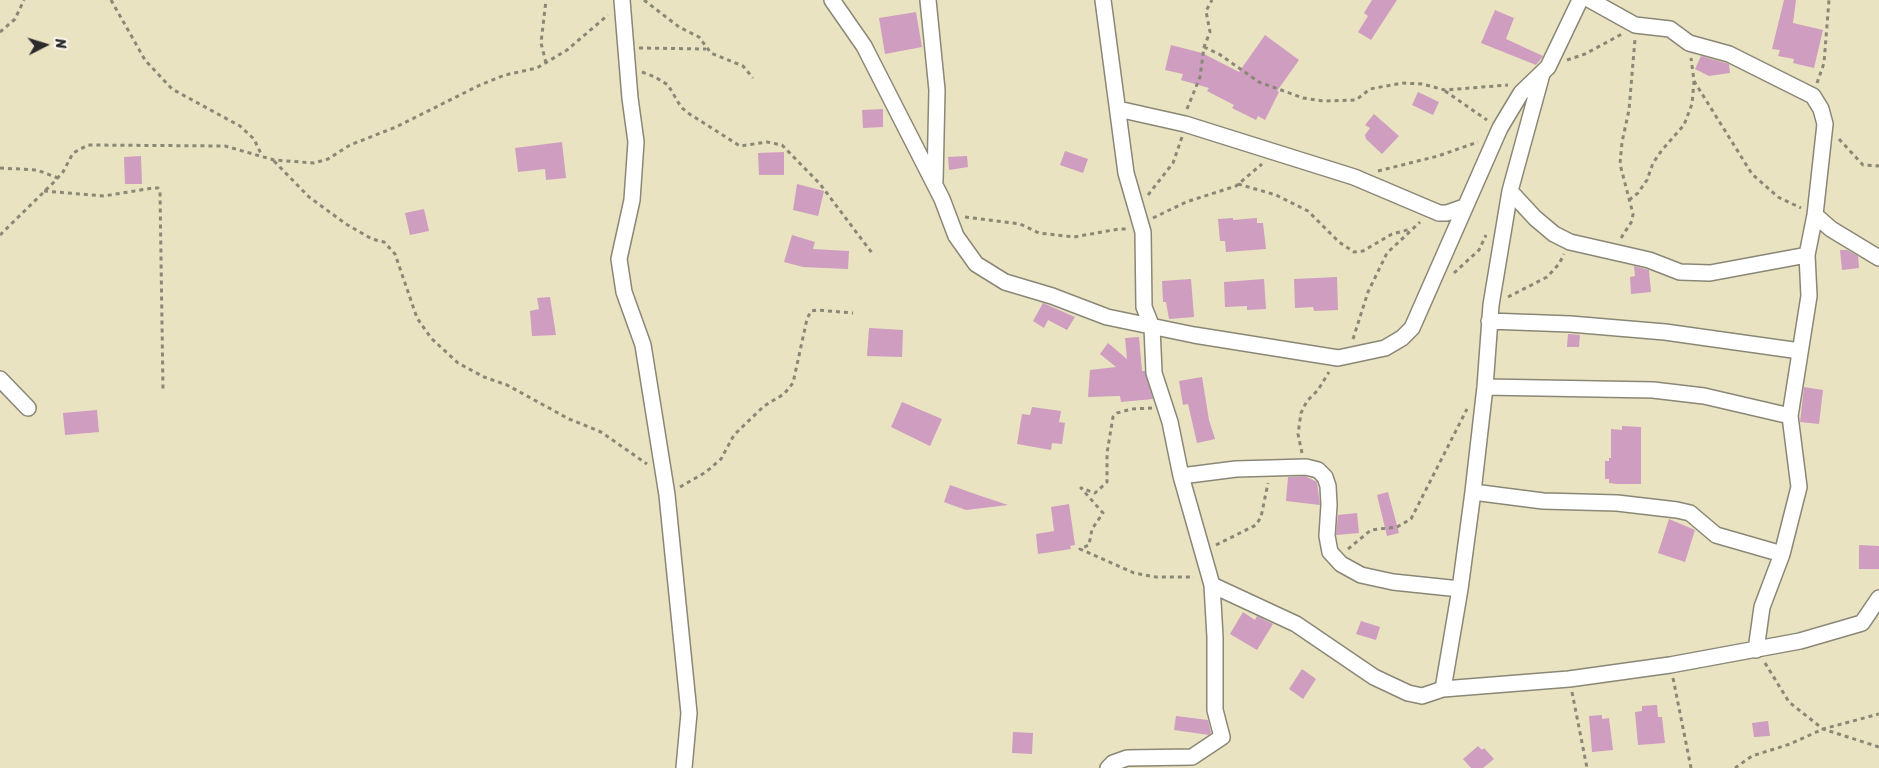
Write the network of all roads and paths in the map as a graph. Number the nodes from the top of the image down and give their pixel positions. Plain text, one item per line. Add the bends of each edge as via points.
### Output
1 (24, 0) edge
2 (111, 0) edge
3 (546, 0) edge
4 (644, 0) edge
5 (832, 0) edge
6 (928, 0) edge
7 (1103, 0) edge
8 (1580, 0) edge
9 (1590, 0) edge
10 (1829, 0) edge
11 (622, 1) edge
12 (1635, 25) junction
13 (0, 32) edge
14 (1689, 43) junction
15 (1204, 47) dead end
16 (626, 48) junction
17 (706, 49) junction
18 (546, 63) junction
19 (628, 66) junction
20 (1541, 74) junction
21 (753, 78) dead end
22 (1694, 81) junction
23 (1445, 90) junction
24 (1813, 96) junction
25 (1118, 109) junction
26 (1825, 124) junction
27 (1500, 128) junction
28 (1275, 153) junction
29 (262, 157) junction
30 (274, 160) junction
31 (1879, 166) edge
32 (0, 168) edge
33 (1354, 177) junction
34 (58, 178) junction
35 (935, 183) junction
36 (1238, 184) junction
37 (1510, 190) junction
38 (43, 191) junction
39 (1629, 200) junction
40 (1464, 207) junction
41 (1438, 213) junction
42 (1815, 215) junction
43 (963, 217) dead end
44 (1142, 228) junction
45 (1411, 229) junction
46 (1487, 234) dead end
47 (0, 235) edge
48 (1570, 242) junction
49 (1611, 251) junction
50 (872, 253) dead end
51 (1807, 255) junction
52 (1879, 258) edge
53 (1449, 277) dead end
54 (1491, 305) junction
55 (853, 313) dead end
56 (1488, 321) junction
57 (1152, 327) junction
58 (1800, 351) junction
59 (1343, 358) junction
60 (0, 379) edge
61 (1485, 387) junction
62 (163, 390) dead end
63 (1469, 403) dead end
64 (28, 408) dead end
65 (1165, 408) junction
66 (1790, 416) junction
67 (1306, 467) junction
68 (1278, 468) junction
69 (662, 475) junction
70 (1181, 476) junction
71 (1473, 492) junction
72 (666, 495) junction
73 (1204, 550) junction
74 (1782, 554) junction
75 (1334, 556) junction
76 (1212, 581) junction
77 (1460, 589) junction
78 (1879, 598) edge
79 (1756, 650) junction
80 (1670, 665) junction
81 (1569, 679) junction
82 (1443, 689) junction
83 (1879, 714) edge
84 (1823, 729) junction
85 (1879, 747) edge
86 (684, 768) edge
87 (1108, 768) edge
88 (1587, 768) edge
89 (1691, 768) edge
90 (1735, 768) edge

1 - 13 path via 15,19
2 - 29 path via 145,60 172,89 240,126 254,138
3 - 18 path via 541,42
4 - 17 path via 699,37
5 - 35 street via 864,46
6 - 35 street via 937,90
7 - 25 street
8 - 20 street
9 - 12 street
10 - 24 path via 1824,63
11 - 16 street
11 - 18 path via 567,50
12 - 14 street via 1670,29
12 - 20 path
12 - 39 path via 1629,110 1620,164
14 - 22 path
14 - 24 street via 1730,54
15 - 23 path via 1259,82 1303,98 1356,100 1370,89 1402,83
16 - 17 path
16 - 19 street
17 - 21 path via 743,66
18 - 30 path via 480,85 396,127 350,145 328,159 314,163
19 - 50 path via 668,85 681,107 740,146 767,142 782,145 820,184
19 - 69 street via 636,142 632,200 618,259 624,292 643,345
20 - 23 path via 1504,86
20 - 27 street via 1521,92
20 - 37 street
22 - 39 path via 1692,104 1684,125 1653,163 1638,193
22 - 42 path via 1752,174 1778,197
23 - 27 path
24 - 26 street
25 - 28 street via 1185,124
25 - 44 street via 1126,174
26 - 31 path via 1863,164
26 - 42 street
27 - 33 path via 1486,139 1457,150
27 - 40 street
28 - 33 street
28 - 36 path
29 - 30 path
29 - 34 path via 225,146 88,145 73,153
30 - 69 path via 309,197 346,224 384,242 395,254 417,318 458,363 601,432
32 - 34 path via 37,170
33 - 41 street
34 - 38 path
35 - 57 street via 956,236 976,264 1005,282 1107,317
36 - 44 path via 1186,202
36 - 45 path via 1276,195 1308,211 1339,242 1354,252 1363,252 1392,234
37 - 48 street via 1535,218
37 - 54 street
38 - 47 path via 29,209
38 - 62 path via 104,196 158,188 160,191
39 - 49 path via 1632,222
40 - 41 street
40 - 59 street via 1412,328 1385,348
41 - 45 path
42 - 51 street
42 - 52 street via 1831,229
43 - 44 path via 1020,224 1039,233 1074,237
44 - 57 street via 1144,307
45 - 59 path via 1387,252 1378,269
46 - 53 path via 1479,250
48 - 49 street
48 - 54 path via 1559,264 1547,277
49 - 51 street via 1680,272 1710,273
51 - 58 street via 1808,296
54 - 56 street
55 - 72 path via 811,311 793,382 784,394 764,406 734,436 721,459 706,472
56 - 58 street via 1666,332
56 - 61 street
57 - 59 street
57 - 65 street via 1154,374
58 - 66 street
59 - 67 path via 1307,401 1301,413 1298,434
60 - 64 street
61 - 66 street via 1652,390 1704,396
61 - 71 street
63 - 75 path via 1411,519 1397,527 1371,530 1353,546
65 - 70 street
65 - 76 path via 1132,410 1113,417 1107,453 1107,482 1095,493 1080,488 1103,513 1092,528 1089,546 1080,549 1134,573
66 - 74 street via 1799,487
67 - 68 street
67 - 75 street via 1318,470 1325,477 1329,505 1327,536
68 - 70 street
68 - 73 path via 1269,480 1261,517 1256,525
69 - 72 street
70 - 73 street
71 - 74 street via 1543,501 1677,510 1690,513 1716,535
71 - 77 street
72 - 86 street via 689,714
73 - 76 street
74 - 79 street via 1762,608
75 - 77 street via 1341,564 1361,575
76 - 82 street via 1296,624 1374,677 1408,693 1422,696
76 - 87 street via 1214,710 1222,737 1192,756 1127,758
77 - 82 street
78 - 79 street via 1862,623
79 - 80 street
79 - 84 path via 1789,702
80 - 81 street
80 - 89 path
81 - 82 street
81 - 88 path
83 - 84 path
84 - 85 path
84 - 90 path via 1752,756

